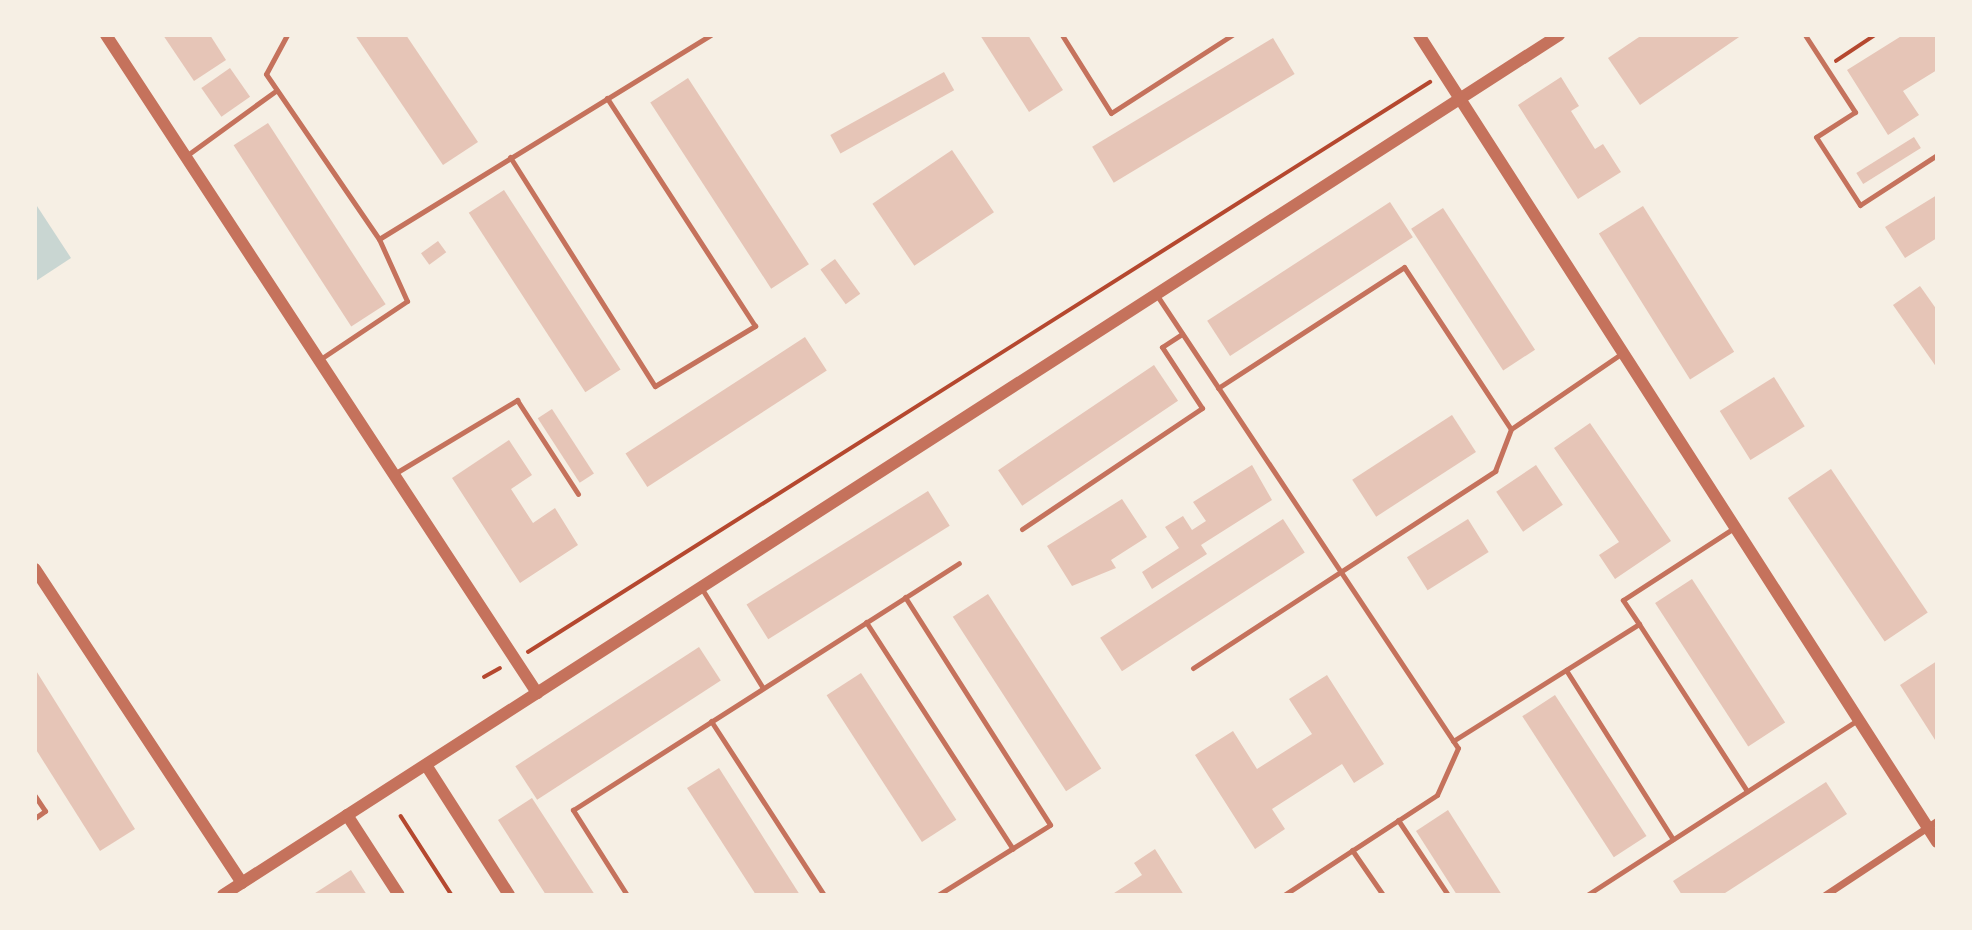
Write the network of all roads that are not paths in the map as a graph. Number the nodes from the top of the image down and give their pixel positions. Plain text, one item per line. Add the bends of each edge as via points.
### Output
1 (106, 35) edge
2 (287, 35) edge
3 (711, 35) edge
4 (1062, 35) edge
5 (1232, 35) edge
6 (1419, 35) edge
7 (1559, 35) edge
8 (1805, 35) edge
9 (277, 90) junction
10 (607, 98) junction
11 (1457, 100) junction
12 (1937, 155) edge
13 (186, 156) junction
14 (510, 157) junction
15 (379, 239) junction
16 (1156, 295) junction
17 (1182, 334) junction
18 (1621, 354) junction
19 (319, 360) junction
20 (1218, 388) junction
21 (1511, 429) junction
22 (394, 474) junction
23 (578, 494) dead end
24 (1734, 528) junction
25 (1022, 529) dead end
26 (959, 563) dead end
27 (1340, 572) junction
28 (37, 576) edge
29 (701, 588) junction
30 (905, 597) junction
31 (866, 622) junction
32 (1639, 624) junction
33 (1193, 668) dead end
34 (1566, 670) junction
35 (763, 688) junction
36 (537, 693) junction
37 (1858, 720) junction
38 (711, 721) junction
39 (1453, 741) junction
40 (426, 765) junction
41 (1747, 792) junction
42 (35, 796) edge
43 (346, 815) junction
44 (35, 818) edge
45 (1398, 820) junction
46 (1932, 824) edge
47 (1673, 839) junction
48 (1937, 842) edge
49 (1013, 849) junction
50 (1352, 850) junction
51 (242, 883) junction
52 (223, 895) edge
53 (399, 895) edge
54 (509, 895) edge
55 (627, 895) edge
56 (824, 895) edge
57 (938, 895) edge
58 (1284, 895) edge
59 (1383, 895) edge
60 (1448, 895) edge
61 (1587, 895) edge
62 (1825, 895) edge

1 - 13 street
2 - 9 lane via 266,74
3 - 10 lane
4 - 5 lane via 1111,113
6 - 11 street
7 - 11 street
8 - 12 lane via 1854,112 1816,137 1860,205
9 - 13 lane
9 - 15 lane
10 - 14 lane
10 - 14 lane via 755,326 656,386
11 - 16 street
11 - 18 street
13 - 19 street
14 - 15 lane
15 - 19 lane via 407,301
16 - 17 lane
16 - 29 street
17 - 20 lane
17 - 25 lane via 1162,348 1202,408
18 - 21 lane
18 - 24 street
19 - 22 street
20 - 21 lane via 1404,267
20 - 27 lane
21 - 27 lane via 1495,471
22 - 23 lane via 517,400
22 - 36 street
24 - 32 lane via 1623,600
24 - 37 street
26 - 30 lane
27 - 33 lane
27 - 39 lane
28 - 51 street
29 - 35 lane
29 - 36 street
30 - 31 lane
30 - 49 lane via 1050,825
31 - 35 lane
31 - 49 lane
32 - 34 lane
32 - 41 lane
34 - 39 lane
34 - 47 lane
35 - 38 lane
36 - 40 street
37 - 41 lane
37 - 46 street
38 - 55 lane via 573,810
38 - 56 lane
39 - 45 lane via 1458,748 1437,794
40 - 43 street
40 - 54 street
41 - 47 lane
42 - 44 lane via 45,811
43 - 51 street
43 - 53 street
45 - 50 lane
45 - 60 lane
46 - 48 street
46 - 62 street
47 - 61 lane
49 - 57 lane
50 - 58 lane
50 - 59 lane
51 - 52 street

